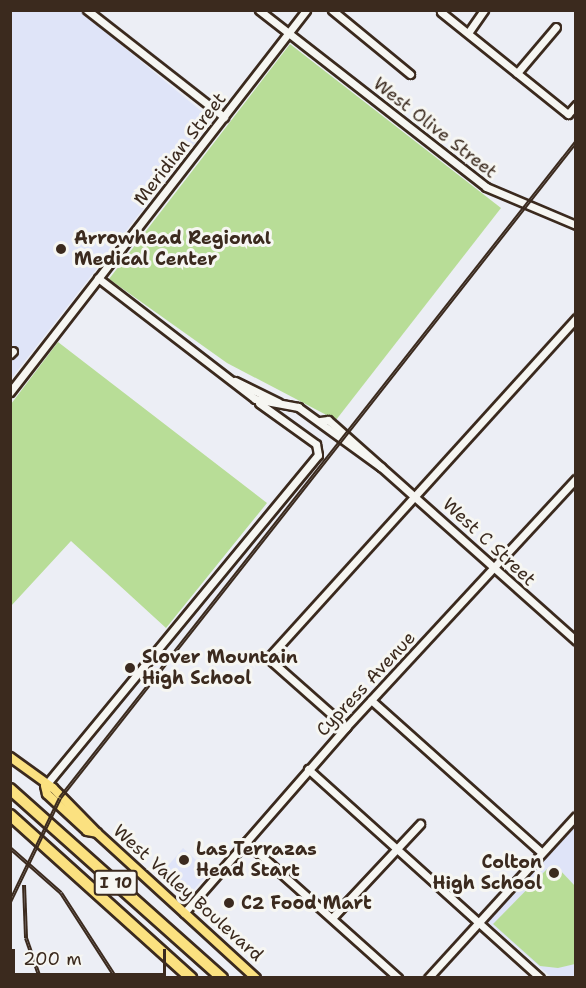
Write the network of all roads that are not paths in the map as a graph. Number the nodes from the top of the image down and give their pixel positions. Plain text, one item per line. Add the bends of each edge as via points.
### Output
1 (87, 10) edge
2 (259, 10) edge
3 (306, 10) edge
4 (332, 10) edge
5 (484, 10) edge
6 (441, 12) edge
7 (556, 27) dead end
8 (468, 33) junction
9 (289, 34) junction
10 (518, 73) junction
11 (410, 74) dead end
12 (576, 105) edge
13 (224, 117) junction
14 (576, 225) edge
15 (98, 278) junction
16 (576, 318) edge
17 (235, 381) junction
18 (10, 392) edge
19 (255, 399) junction
20 (281, 403) junction
21 (281, 421) junction
22 (576, 479) edge
23 (416, 495) junction
24 (494, 568) junction
25 (576, 641) edge
26 (371, 700) junction
27 (346, 728) junction
28 (10, 757) edge
29 (308, 769) junction
30 (45, 786) junction
31 (10, 789) edge
32 (10, 815) edge
33 (576, 816) edge
34 (420, 824) dead end
35 (246, 842) junction
36 (397, 849) junction
37 (542, 853) junction
38 (184, 913) junction
39 (332, 918) junction
40 (479, 923) junction
41 (192, 978) edge
42 (222, 978) edge
43 (256, 978) edge
44 (398, 978) edge
45 (428, 978) edge
46 (540, 978) edge

1 - 13 street
2 - 9 street, West Olive Street
3 - 9 street, Meridian Street
4 - 11 street
5 - 8 street
6 - 8 street
7 - 10 street
8 - 10 street
9 - 13 street, Meridian Street
9 - 14 street, West Olive Street via 486,187
10 - 12 street via 568,114
13 - 15 street, Meridian Street
15 - 17 street, West C Street
15 - 18 street, Meridian Street
16 - 23 street
17 - 19 street, West C Street
17 - 20 street, West C Street
19 - 20 street, West C Street
19 - 21 street
20 - 21 street
20 - 23 street, West C Street via 320,421
21 - 30 street via 316,444 318,455
22 - 24 street, Cypress Avenue
23 - 24 street, West C Street
23 - 27 street via 268,658
24 - 25 street, West C Street
24 - 26 street, Cypress Avenue
26 - 27 street, Cypress Avenue
26 - 37 street
27 - 29 street, Cypress Avenue
28 - 30 main road, West Valley Boulevard
29 - 35 street, Cypress Avenue
29 - 36 street
30 - 38 main road, West Valley Boulevard via 46,794 97,833
31 - 42 highway, I 10
32 - 41 highway, I 10
33 - 37 street
34 - 36 street
35 - 38 street, Cypress Avenue
35 - 39 street
36 - 39 street
36 - 40 street
37 - 40 street
38 - 43 main road, West Valley Boulevard
39 - 44 street
40 - 45 street
40 - 46 street

